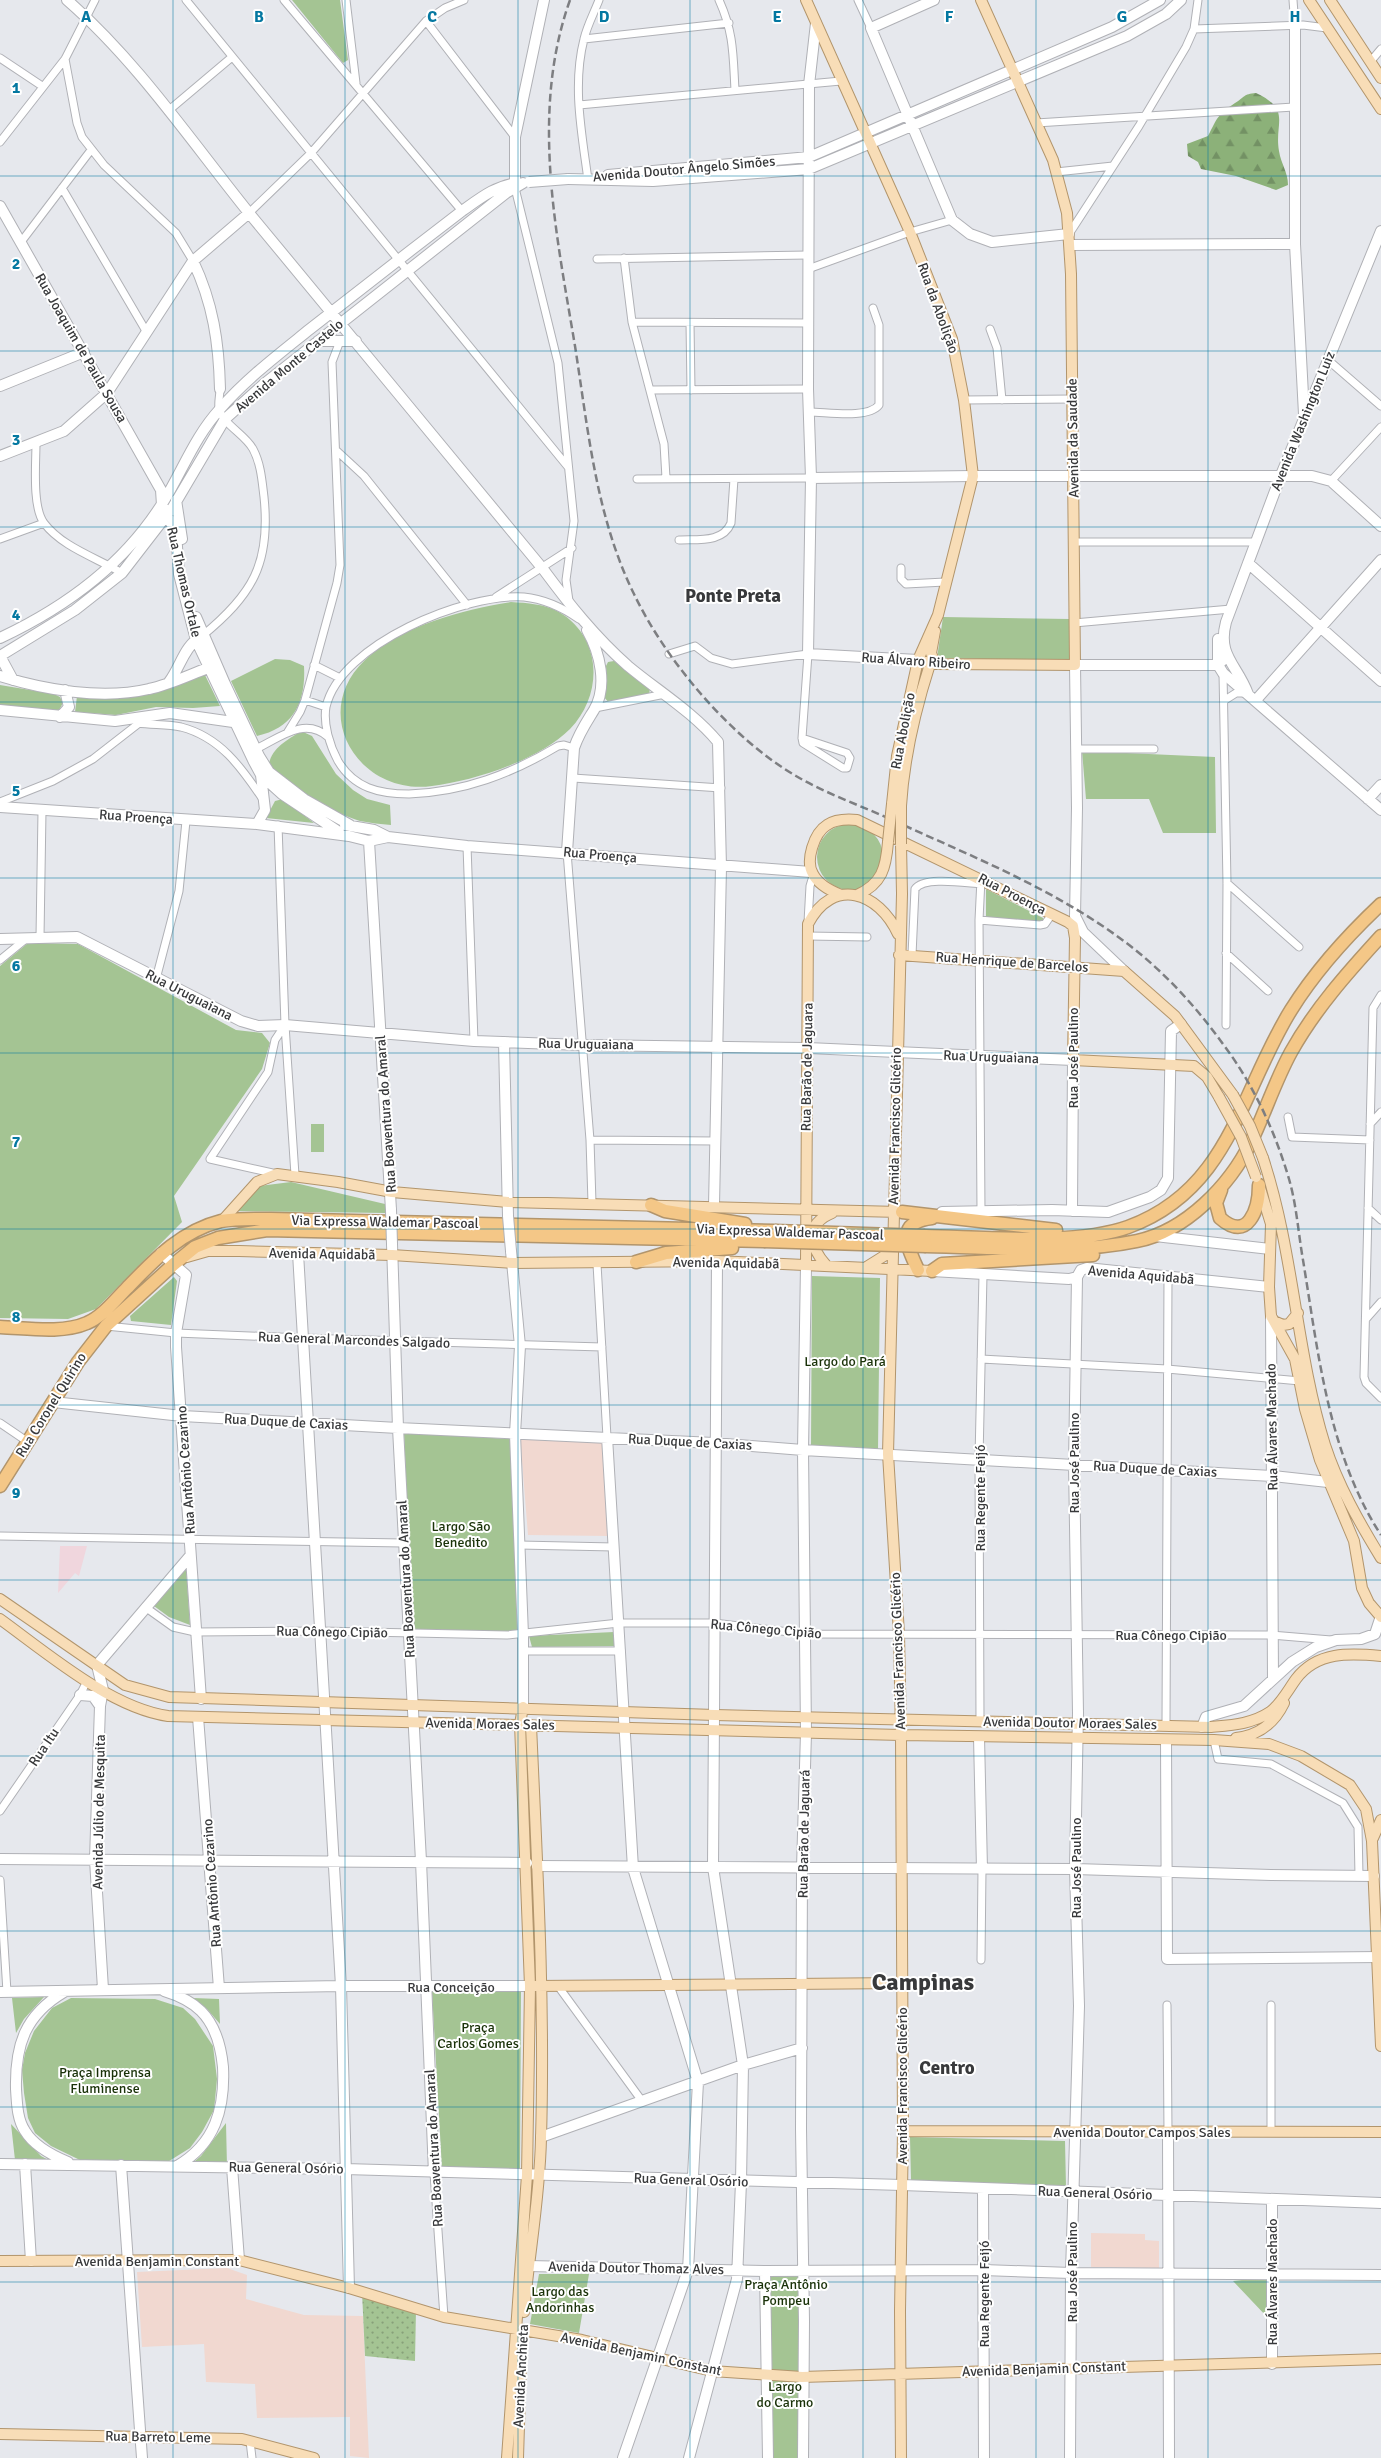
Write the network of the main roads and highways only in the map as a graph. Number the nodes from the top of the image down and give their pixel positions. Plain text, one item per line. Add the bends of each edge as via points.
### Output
1 (67, 0) edge
2 (544, 0) edge
3 (806, 0) edge
4 (934, 0) edge
5 (981, 0) edge
6 (1160, 0) edge
7 (1181, 0) edge
8 (1309, 0) edge
9 (1330, 0) edge
10 (816, 23) junction
11 (1295, 26) road end
12 (1012, 71) junction
13 (1381, 78) edge
14 (1017, 82) junction
15 (1381, 109) edge
16 (909, 114) junction
17 (913, 125) junction
18 (864, 134) junction
19 (869, 144) junction
20 (809, 157) junction
21 (808, 169) junction
22 (580, 179) junction
23 (520, 184) junction
24 (0, 206) edge
25 (249, 213) junction
26 (1381, 231) edge
27 (1069, 234) junction
28 (1295, 244) junction
29 (1070, 245) junction
30 (193, 261) junction
31 (332, 313) junction
32 (340, 323) junction
33 (318, 341) junction
34 (356, 341) junction
35 (84, 352) junction
36 (0, 385) edge
37 (220, 389) road end
38 (107, 393) junction
39 (1304, 418) junction
40 (0, 456) edge
41 (1281, 475) junction
42 (973, 476) junction
43 (1074, 476) junction
44 (811, 478) junction
45 (165, 491) junction
46 (177, 502) junction
47 (162, 505) junction
48 (168, 516) junction
49 (1381, 526) edge
50 (1381, 560) edge
51 (1248, 563) junction
52 (1230, 611) junction
53 (938, 615) junction
54 (583, 622) junction
55 (1320, 628) junction
56 (0, 638) edge
57 (200, 638) junction
58 (0, 656) edge
59 (918, 660) junction
60 (1229, 660) junction
61 (932, 664) junction
62 (1075, 665) junction
63 (208, 668) junction
64 (1221, 669) junction
65 (0, 676) edge
66 (13, 680) junction
67 (1381, 681) edge
68 (169, 682) junction
69 (65, 690) junction
70 (1252, 697) junction
71 (0, 710) edge
72 (60, 717) junction
73 (233, 722) junction
74 (261, 775) junction
75 (1381, 785) edge
76 (284, 794) junction
77 (1368, 799) junction
78 (265, 802) junction
79 (896, 805) junction
80 (0, 807) edge
81 (1381, 810) edge
82 (256, 824) junction
83 (350, 824) junction
84 (327, 825) junction
85 (276, 826) junction
86 (350, 836) junction
87 (388, 837) junction
88 (369, 841) junction
89 (567, 852) junction
90 (721, 866) junction
91 (812, 874) junction
92 (841, 895) junction
93 (857, 896) junction
94 (1381, 904) edge
95 (899, 936) junction
96 (1381, 936) edge
97 (0, 939) edge
98 (899, 954) junction
99 (1073, 966) junction
100 (1124, 971) junction
101 (1181, 1024) junction
102 (381, 1032) junction
103 (504, 1042) junction
104 (718, 1046) junction
105 (1199, 1047) junction
106 (808, 1048) junction
107 (896, 1052) junction
108 (1073, 1060) junction
109 (1170, 1065) junction
110 (1194, 1066) junction
111 (1226, 1180) junction
112 (1258, 1181) junction
113 (392, 1192) junction
114 (508, 1202) junction
115 (651, 1205) junction
116 (714, 1206) junction
117 (806, 1211) junction
118 (1072, 1211) junction
119 (836, 1212) junction
120 (898, 1212) junction
121 (940, 1218) junction
122 (222, 1221) junction
123 (1128, 1227) junction
124 (765, 1236) junction
125 (1155, 1236) junction
126 (926, 1241) junction
127 (1138, 1241) junction
128 (1270, 1249) junction
129 (892, 1251) junction
130 (161, 1253) junction
131 (298, 1254) junction
132 (392, 1255) junction
133 (717, 1261) junction
134 (177, 1262) junction
135 (636, 1262) junction
136 (513, 1263) junction
137 (806, 1264) junction
138 (826, 1265) junction
139 (867, 1267) junction
140 (891, 1268) junction
141 (918, 1270) junction
142 (932, 1271) junction
143 (1077, 1277) junction
144 (1269, 1287) junction
145 (1298, 1313) junction
146 (1273, 1318) junction
147 (106, 1326) joint
148 (0, 1328) edge
149 (53, 1402) junction
150 (182, 1416) junction
151 (308, 1422) junction
152 (398, 1428) junction
153 (515, 1434) junction
154 (607, 1437) junction
155 (715, 1443) junction
156 (803, 1450) junction
157 (888, 1454) junction
158 (1074, 1464) junction
159 (1273, 1476) junction
160 (1328, 1482) junction
161 (0, 1486) edge
162 (190, 1556) junction
163 (1381, 1558) edge
164 (0, 1599) edge
165 (1381, 1616) edge
166 (0, 1619) edge
167 (1381, 1656) edge
168 (97, 1665) junction
169 (1273, 1679) junction
170 (1293, 1684) junction
171 (103, 1690) junction
172 (80, 1694) road end
173 (200, 1699) junction
174 (324, 1703) junction
175 (413, 1705) junction
176 (100, 1706) junction
177 (523, 1707) junction
178 (624, 1712) junction
179 (715, 1715) junction
180 (198, 1717) junction
181 (806, 1717) junction
182 (901, 1719) junction
183 (325, 1721) junction
184 (414, 1722) junction
185 (520, 1724) junction
186 (1078, 1724) junction
187 (531, 1725) junction
188 (1202, 1727) junction
189 (624, 1728) junction
190 (714, 1730) junction
191 (806, 1733) junction
192 (901, 1736) junction
193 (979, 1737) junction
194 (1078, 1738) junction
195 (1166, 1740) junction
196 (1214, 1740) junction
197 (1381, 1820) edge
198 (1372, 1841) junction
199 (0, 1859) edge
200 (95, 1860) junction
201 (210, 1860) junction
202 (334, 1861) junction
203 (421, 1861) junction
204 (527, 1863) junction
205 (537, 1866) junction
206 (713, 1867) junction
207 (633, 1868) junction
208 (802, 1868) junction
209 (901, 1868) junction
210 (982, 1869) junction
211 (1075, 1869) junction
212 (1167, 1872) junction
213 (1374, 1876) junction
214 (1378, 1957) edge
215 (902, 1982) junction
216 (802, 1984) junction
217 (731, 1985) junction
218 (341, 1986) junction
219 (530, 1986) junction
220 (541, 1986) junction
221 (667, 1986) junction
222 (427, 1987) junction
223 (157, 1988) junction
224 (219, 1988) junction
225 (103, 1989) junction
226 (65, 1991) junction
227 (4, 1992) edge
228 (1381, 2046) edge
229 (802, 2048) junction
230 (744, 2065) junction
231 (698, 2082) junction
232 (903, 2131) junction
233 (1074, 2132) junction
234 (1168, 2132) junction
235 (1381, 2132) edge
236 (541, 2137) junction
237 (0, 2164) edge
238 (25, 2164) junction
239 (73, 2164) junction
240 (121, 2165) junction
241 (176, 2166) junction
242 (232, 2167) junction
243 (345, 2170) junction
244 (434, 2173) junction
245 (527, 2175) junction
246 (540, 2175) junction
247 (692, 2180) junction
248 (741, 2182) junction
249 (802, 2183) junction
250 (902, 2185) junction
251 (983, 2189) junction
252 (1072, 2192) junction
253 (1168, 2196) junction
254 (1272, 2199) junction
255 (1381, 2203) edge
256 (239, 2260) junction
257 (0, 2261) edge
258 (32, 2261) junction
259 (128, 2261) junction
260 (528, 2266) junction
261 (688, 2270) junction
262 (738, 2270) junction
263 (803, 2270) junction
264 (983, 2270) junction
265 (766, 2271) junction
266 (900, 2272) junction
267 (1071, 2273) junction
268 (1168, 2273) junction
269 (1272, 2274) junction
270 (1381, 2275) edge
271 (349, 2288) junction
272 (519, 2330) junction
273 (658, 2359) junction
274 (1381, 2359) edge
275 (1272, 2364) junction
276 (1168, 2365) junction
277 (1072, 2368) junction
278 (712, 2371) junction
279 (984, 2371) junction
280 (899, 2374) junction
281 (768, 2375) junction
282 (802, 2377) junction
283 (0, 2434) edge
284 (140, 2437) junction
285 (142, 2458) edge
286 (314, 2458) edge
287 (507, 2458) edge
288 (518, 2458) edge
289 (623, 2458) edge
290 (689, 2458) edge
291 (768, 2458) edge
292 (802, 2458) edge
293 (900, 2458) edge
294 (984, 2458) edge
295 (1070, 2458) edge
296 (1168, 2458) edge

1 - 25 main road via 168,111
2 - 23 main road via 515,137
3 - 10 main road, Rua da Abolição
4 - 16 main road via 872,28
5 - 12 main road, Avenida da Saudade
6 - 12 main road, Avenida Doutor Ângelo Simões via 1112,27
7 - 14 main road, Avenida Doutor Ângelo Simões via 1166,14 1127,36
8 - 15 main road
9 - 13 main road
10 - 18 main road, Rua da Abolição
10 - 20 main road via 809,83
11 - 28 main road
12 - 14 main road, Avenida da Saudade
12 - 16 main road, Avenida Doutor Ângelo Simões
14 - 17 main road, Avenida Doutor Ângelo Simões
14 - 27 main road, Avenida da Saudade via 1056,172
16 - 17 main road
16 - 18 main road, Avenida Doutor Ângelo Simões
17 - 19 main road, Avenida Doutor Ângelo Simões
17 - 27 main road via 952,220 970,234 992,242
18 - 19 main road, Rua da Abolição
18 - 20 main road, Avenida Doutor Ângelo Simões
19 - 21 main road, Avenida Doutor Ângelo Simões
19 - 42 main road, Rua da Abolição via 910,232 952,339 964,400
20 - 21 main road
20 - 22 main road, Avenida Doutor Ângelo Simões
21 - 22 main road, Avenida Doutor Ângelo Simões via 653,181
21 - 44 main road
22 - 23 main road, Avenida Monte Castelo, bridge
23 - 31 main road, Avenida Monte Castelo via 489,193 462,211
23 - 32 main road, Avenida Monte Castelo
24 - 35 main road, Rua Joaquim de Paula Sousa
25 - 30 main road
25 - 31 main road
26 - 39 main road, Avenida Washington Luiz
27 - 29 main road, Avenida da Saudade
28 - 29 main road
28 - 39 main road
29 - 43 main road, Avenida da Saudade
30 - 37 main road via 205,286 217,333
30 - 38 main road
31 - 32 main road
31 - 45 main road, Avenida Monte Castelo via 264,367 219,409
32 - 33 main road, Avenida Monte Castelo
32 - 34 main road
33 - 34 main road
33 - 46 main road, Avenida Monte Castelo via 225,420
34 - 54 main road
35 - 36 main road
35 - 38 main road, Rua Joaquim de Paula Sousa
38 - 40 main road via 64,432
38 - 45 main road, Rua Joaquim de Paula Sousa
39 - 41 main road, Avenida Washington Luiz
41 - 43 main road
41 - 49 main road via 1312,476 1331,481
41 - 51 main road, Avenida Washington Luiz
42 - 43 main road
42 - 44 main road
42 - 53 main road, Rua da Abolição
43 - 62 main road, Avenida da Saudade
44 - 59 main road, Rua Álvaro Ribeiro via 808,654
45 - 46 main road
45 - 47 main road, Avenida Monte Castelo
46 - 48 main road, Avenida Monte Castelo
46 - 57 main road, Rua Thomas Ortale via 184,576
47 - 48 main road, Rua Thomas Ortale
47 - 56 main road, Avenida Monte Castelo via 110,566 57,608
48 - 57 main road, Rua Thomas Ortale via 176,533 179,574
48 - 58 main road, Avenida Monte Castelo via 122,573 76,610
50 - 55 main road
51 - 52 main road, Avenida Washington Luiz
51 - 55 main road
52 - 60 main road, Avenida Washington Luiz via 1223,637
52 - 64 main road, Avenida Washington Luiz via 1218,635
53 - 59 main road, Rua da Abolição
53 - 61 main road
54 - 89 main road via 596,647 601,684 595,708 579,733 574,748
54 - 90 main road via 628,666 718,742
55 - 67 main road
55 - 70 main road
57 - 63 main road, Rua Thomas Ortale
57 - 68 main road via 187,648 181,665
57 - 83 main road, Rua Thomas Ortale via 269,772 289,789
58 - 66 main road
59 - 61 main road, Rua Álvaro Ribeiro
59 - 79 main road, Rua Abolição via 897,756
60 - 64 main road
60 - 70 main road
61 - 62 main road, Rua Álvaro Ribeiro
61 - 79 main road via 914,717
62 - 64 main road, Rua Álvaro Ribeiro
62 - 100 main road, Avenida da Saudade via 1075,916 1079,927
63 - 68 main road
63 - 73 main road, Rua Thomas Ortale
64 - 70 main road
65 - 66 main road
66 - 69 main road
68 - 69 main road via 138,692
69 - 72 main road via 69,706
70 - 77 main road
71 - 72 main road
72 - 73 main road via 138,721 170,712
73 - 74 main road, Rua Thomas Ortale
74 - 76 main road, Rua Thomas Ortale
74 - 78 main road
75 - 77 main road
76 - 78 main road
76 - 84 main road, Rua Thomas Ortale
77 - 81 main road
78 - 82 main road via 264,814
79 - 93 main road, bridge via 884,870 871,888
79 - 95 main road, Avenida Francisco Glicério, bridge via 901,844
80 - 82 main road, Rua Proença
82 - 85 main road, Rua Proença
83 - 84 main road, Rua Proença
83 - 87 main road, Rua Proença
84 - 85 main road, Rua Proença
84 - 86 main road, Rua Proença
85 - 86 main road, Rua Proença
86 - 88 main road, Rua Proença
87 - 88 main road, Rua Proença
87 - 89 main road, Rua Proença
88 - 102 main road, Rua Boaventura do Amaral
89 - 90 main road, Rua Proença
90 - 91 main road, Rua Proença
90 - 104 main road
91 - 92 main road
91 - 99 main road, Rua Proença via 810,860 817,835 826,825 847,819 857,820 1073,926
92 - 93 main road
92 - 106 main road, Rua Barão de Jaguara via 821,904 808,924
93 - 95 main road via 885,911
94 - 123 highway, Via Expressa Waldemar Pascoal via 1331,955 1290,1011 1264,1057 1229,1136 1209,1168 1180,1198
95 - 98 main road, Avenida Francisco Glicério
96 - 111 highway, Via Expressa Waldemar Pascoal via 1352,967 1301,1035 1250,1143
97 - 102 main road, Rua Uruguaiana via 77,938 241,1022 258,1026
98 - 99 main road, Rua Henrique de Barcelos
98 - 107 main road, Avenida Francisco Glicério
99 - 100 main road, Rua Henrique de Barcelos
99 - 108 main road, Rua José Paulino
100 - 101 main road
101 - 105 main road
101 - 109 main road via 1172,1029
102 - 103 main road, Rua Uruguaiana
102 - 113 main road, Rua Boaventura do Amaral
103 - 104 main road, Rua Uruguaiana
103 - 114 main road
104 - 106 main road, Rua Uruguaiana
104 - 116 main road
105 - 110 main road via 1199,1059
105 - 145 main road, bridge via 1233,1094 1263,1158 1276,1196
106 - 107 main road, Rua Uruguaiana
106 - 117 main road, Rua Barão de Jaguara
107 - 108 main road, Rua Uruguaiana
107 - 120 main road, Avenida Francisco Glicério
108 - 109 main road, Rua Uruguaiana
108 - 118 main road, Rua José Paulino
109 - 110 main road, Rua Uruguaiana
109 - 118 main road via 1167,1184 1150,1197 1108,1212
110 - 112 main road, Rua Álvares Machado, bridge via 1207,1077 1219,1097 1241,1137
111 - 112 highway via 1216,1203 1216,1212 1226,1224 1234,1226 1242,1226 1255,1215
111 - 125 highway, Via Expressa Waldemar Pascoal via 1204,1204
112 - 128 main road, Rua Álvares Machado via 1271,1224
113 - 114 main road
113 - 122 main road via 277,1174 257,1182
113 - 132 main road, Rua Boaventura do Amaral, bridge
114 - 115 main road
114 - 136 main road, bridge
115 - 116 main road
115 - 124 highway via 665,1211 758,1226
116 - 117 main road
117 - 119 main road
117 - 137 main road, Rua Barão de Jaguará
118 - 120 main road
119 - 120 main road
119 - 138 main road via 818,1220 814,1226 813,1246
120 - 121 highway
120 - 129 main road, Avenida Francisco Glicério
121 - 123 highway via 1047,1230
121 - 141 highway via 916,1223 908,1234 908,1249
122 - 124 highway, Via Expressa Waldemar Pascoal via 271,1219
122 - 130 highway, Via Expressa Waldemar Pascoal via 180,1239
123 - 126 highway, Via Expressa Waldemar Pascoal via 1086,1236
124 - 126 highway, Via Expressa Waldemar Pascoal, bridge
124 - 134 highway, Via Expressa Waldemar Pascoal via 267,1230 206,1241
124 - 135 highway via 739,1247 666,1253
125 - 127 highway, Via Expressa Waldemar Pascoal
125 - 128 main road
126 - 127 highway, Via Expressa Waldemar Pascoal via 1084,1248
127 - 142 highway via 1102,1254 942,1264
128 - 144 main road, Rua Álvares Machado
129 - 139 main road
129 - 140 main road, Avenida Francisco Glicério
130 - 134 main road, Rua Antônio Cezarino
130 - 148 highway, Via Expressa Waldemar Pascoal via 88,1323 69,1328
131 - 132 main road, Avenida Aquidabã
131 - 134 main road, Avenida Aquidabã via 208,1251
131 - 151 main road
132 - 136 main road, Avenida Aquidabã
132 - 152 main road, Rua Boaventura do Amaral
133 - 135 main road, Avenida Aquidabã
133 - 137 main road, Avenida Aquidabã
133 - 155 main road
134 - 147 highway, Via Expressa Waldemar Pascoal
134 - 150 main road, Rua Antônio Cezarino via 186,1274 176,1333
135 - 136 main road, Avenida Aquidabã
136 - 153 main road via 520,1346
137 - 138 main road, Avenida Aquidabã
137 - 156 main road, Rua Barão de Jaguará
138 - 139 main road, Avenida Aquidabã
139 - 140 main road, Avenida Aquidabã
140 - 141 main road, Avenida Aquidabã
140 - 157 main road, Avenida Francisco Glicério
141 - 142 main road, Avenida Aquidabã
142 - 143 main road, Avenida Aquidabã
143 - 144 main road, Avenida Aquidabã via 1085,1268
143 - 158 main road, Rua José Paulino
144 - 146 main road, Rua Álvares Machado
145 - 146 main road via 1290,1324 1283,1325
145 - 163 main road via 1307,1372 1326,1446 1351,1508
146 - 159 main road, Rua Álvares Machado via 1270,1377
146 - 160 main road via 1295,1359 1313,1437
147 - 149 highway, Rua Coronel Quirino
149 - 150 main road, Rua Duque de Caxias
149 - 161 highway, Rua Coronel Quirino
150 - 151 main road, Rua Duque de Caxias
150 - 162 main road, Rua Antônio Cezarino
151 - 152 main road, Rua Duque de Caxias
151 - 174 main road
152 - 153 main road, Rua Duque de Caxias
152 - 175 main road, Rua Boaventura do Amaral
153 - 154 main road, Rua Duque de Caxias
153 - 177 main road
154 - 155 main road, Rua Duque de Caxias
154 - 178 main road
155 - 156 main road, Rua Duque de Caxias
155 - 179 main road
156 - 157 main road, Rua Duque de Caxias
156 - 181 main road, Rua Barão de Jaguará
157 - 158 main road, Rua Duque de Caxias
157 - 182 main road, Avenida Francisco Glicério
158 - 159 main road, Rua Duque de Caxias
158 - 186 main road, Rua José Paulino
159 - 160 main road, Rua Duque de Caxias
159 - 169 main road, Rua Álvares Machado
160 - 165 main road via 1349,1525 1362,1588
162 - 168 main road
162 - 173 main road, Rua Antônio Cezarino
164 - 168 main road
165 - 169 main road, Rua Cônego Cipião via 1376,1632 1370,1637 1336,1640 1308,1651
166 - 171 main road, Avenida Moraes Sales
167 - 170 main road, Avenida Doutor Moraes Sales via 1327,1656 1311,1665
168 - 171 main road, Avenida Júlio de Mesquita
168 - 173 main road, Avenida Moraes Sales via 125,1684 148,1693
169 - 188 main road via 1244,1706 1206,1717
170 - 188 main road, Avenida Doutor Moraes Sales via 1276,1707 1254,1721
170 - 196 main road via 1277,1717 1270,1724 1254,1734
171 - 176 main road, Avenida Júlio de Mesquita
171 - 180 main road, Avenida Moraes Sales via 141,1711
172 - 176 main road via 93,1696
173 - 174 main road, Avenida Moraes Sales
174 - 175 main road, Avenida Moraes Sales
174 - 183 main road
175 - 177 main road, Avenida Moraes Sales
175 - 184 main road, Rua Boaventura do Amaral
176 - 200 main road, Avenida Júlio de Mesquita
177 - 178 main road, Avenida Moraes Sales
177 - 185 main road, Avenida Anchieta
178 - 179 main road, Avenida Moraes Sales
178 - 189 main road
179 - 181 main road, Avenida Moraes Sales
179 - 190 main road
180 - 183 main road, Avenida Moraes Sales
180 - 201 main road, Rua Antônio Cezarino
181 - 182 main road, Avenida Doutor Moraes Sales
181 - 191 main road, Rua Barão de Jaguará
182 - 186 main road, Avenida Doutor Moraes Sales
182 - 192 main road, Avenida Francisco Glicério
183 - 184 main road, Avenida Moraes Sales
183 - 202 main road
184 - 185 main road, Avenida Moraes Sales
184 - 203 main road, Rua Boaventura do Amaral
185 - 187 main road, Avenida Moraes Sales
185 - 204 main road, Avenida Anchieta
186 - 188 main road, Avenida Doutor Moraes Sales
186 - 194 main road, Rua José Paulino
187 - 189 main road, Avenida Moraes Sales
187 - 205 main road, Avenida Anchieta
189 - 190 main road, Avenida Moraes Sales
189 - 207 main road
190 - 191 main road, Avenida Moraes Sales
190 - 206 main road
191 - 192 main road, Avenida Moraes Sales
191 - 208 main road, Rua Barão de Jaguará
192 - 193 main road, Avenida Doutor Moraes Sales
192 - 209 main road, Avenida Francisco Glicério
193 - 194 main road, Avenida Doutor Moraes Sales
193 - 210 main road
194 - 195 main road, Avenida Doutor Moraes Sales
194 - 211 main road, Rua José Paulino
195 - 196 main road, Avenida Doutor Moraes Sales
195 - 212 main road
196 - 198 main road, Avenida Doutor Moraes Sales via 1283,1748 1333,1775 1356,1792 1366,1809
197 - 198 main road
198 - 213 main road, Avenida Doutor Moraes Sales
199 - 200 main road
200 - 201 main road
200 - 225 main road, Avenida Júlio de Mesquita
201 - 202 main road
201 - 224 main road, Rua Antônio Cezarino
202 - 203 main road
202 - 218 main road
203 - 204 main road
203 - 222 main road, Rua Boaventura do Amaral
204 - 219 main road, Avenida Anchieta
205 - 207 main road
205 - 220 main road, Avenida Anchieta
206 - 207 main road
206 - 208 main road
206 - 217 main road
207 - 221 main road
208 - 209 main road
208 - 216 main road, Rua Barão de Jaguará
209 - 210 main road
209 - 215 main road, Avenida Francisco Glicério
210 - 211 main road
211 - 212 main road
211 - 233 main road, Rua José Paulino via 1079,2006
212 - 213 main road
212 - 214 main road via 1167,1959
213 - 214 main road, Avenida Doutor Moraes Sales
214 - 228 main road, Avenida Doutor Moraes Sales
215 - 216 main road, Rua Conceição
215 - 232 main road, Avenida Francisco Glicério
216 - 217 main road, Rua Conceição
216 - 229 main road, Rua Barão de Jaguará
217 - 221 main road, Rua Conceição
217 - 230 main road
218 - 222 main road, Rua Conceição
218 - 224 main road, Rua Conceição
218 - 243 main road
219 - 220 main road, Rua Conceição
219 - 222 main road, Rua Conceição
219 - 245 main road, Avenida Anchieta
220 - 221 main road, Rua Conceição
220 - 236 main road, Avenida Anchieta
221 - 231 main road
222 - 244 main road, Rua Boaventura do Amaral
223 - 224 main road, Rua Conceição
223 - 225 main road, Rua Conceição
223 - 241 main road via 177,1995 202,2012 216,2033 222,2056 222,2106 216,2124 198,2151
225 - 226 main road, Rua Conceição
226 - 227 main road, Rua Conceição
226 - 239 main road via 44,2005 26,2029 18,2051 16,2095 20,2121 30,2138 45,2151
229 - 230 main road
229 - 249 main road, Rua Barão de Jaguará
230 - 231 main road
230 - 248 main road
231 - 236 main road
231 - 247 main road
232 - 233 main road, Avenida Doutor Campos Sales
232 - 250 main road, Avenida Francisco Glicério
233 - 234 main road, Avenida Doutor Campos Sales
233 - 252 main road, Rua José Paulino
234 - 235 main road, Avenida Doutor Campos Sales
234 - 253 main road
236 - 246 main road, Avenida Anchieta
237 - 238 main road, Rua General Osório
238 - 239 main road, Rua General Osório
238 - 258 main road
239 - 240 main road, Rua General Osório
240 - 241 main road, Rua General Osório
240 - 259 main road
241 - 242 main road, Rua General Osório
242 - 243 main road, Rua General Osório
242 - 256 main road
243 - 244 main road, Rua General Osório
243 - 271 main road
244 - 245 main road, Rua General Osório
245 - 246 main road, Rua General Osório
245 - 272 main road, Avenida Anchieta
246 - 247 main road, Rua General Osório
246 - 260 main road, Avenida Anchieta
247 - 248 main road, Rua General Osório
247 - 261 main road
248 - 249 main road, Rua General Osório
248 - 262 main road
249 - 250 main road, Rua General Osório
249 - 263 main road, Rua Barão de Jaguará
250 - 251 main road, Rua General Osório
250 - 266 main road, Avenida Francisco Glicério
251 - 252 main road, Rua General Osório
251 - 264 main road, Rua Regente Feijó
252 - 253 main road, Rua General Osório
252 - 267 main road, Rua José Paulino
253 - 254 main road, Rua General Osório
253 - 268 main road
254 - 255 main road, Rua General Osório
254 - 269 main road, Rua Álvares Machado
256 - 259 main road, Avenida Benjamin Constant
256 - 271 main road, Avenida Benjamin Constant
257 - 258 main road, Avenida Benjamin Constant
258 - 259 main road, Avenida Benjamin Constant
259 - 284 main road
260 - 261 main road, Avenida Doutor Thomaz Alves
260 - 272 main road, Avenida Anchieta
261 - 262 main road, Avenida Doutor Thomaz Alves
261 - 273 main road
262 - 265 main road, Avenida Doutor Thomaz Alves
262 - 278 main road
263 - 265 main road, Avenida Doutor Thomaz Alves
263 - 266 main road, Avenida Doutor Thomaz Alves
263 - 282 main road, Rua Barão de Jaguará
264 - 266 main road, Avenida Doutor Thomaz Alves
264 - 267 main road, Avenida Doutor Thomaz Alves
264 - 279 main road, Rua Regente Feijó
265 - 281 main road
266 - 280 main road, Avenida Francisco Glicério
267 - 268 main road, Avenida Doutor Thomaz Alves
267 - 277 main road, Rua José Paulino
268 - 269 main road, Avenida Doutor Thomaz Alves
268 - 276 main road
269 - 270 main road, Avenida Doutor Thomaz Alves
269 - 275 main road, Rua Álvares Machado
271 - 272 main road, Avenida Benjamin Constant via 444,2317
272 - 273 main road, Avenida Benjamin Constant via 582,2340
272 - 287 main road, Avenida Anchieta
272 - 288 main road, Avenida Anchieta
273 - 278 main road, Avenida Benjamin Constant
273 - 289 main road
274 - 275 main road, Avenida Benjamin Constant
275 - 276 main road, Avenida Benjamin Constant
276 - 277 main road, Avenida Benjamin Constant
276 - 296 main road
277 - 279 main road, Avenida Benjamin Constant
277 - 295 main road, Rua José Paulino
278 - 281 main road, Avenida Benjamin Constant
278 - 290 main road
279 - 280 main road, Avenida Benjamin Constant
279 - 294 main road, Rua Regente Feijó
280 - 282 main road, Avenida Benjamin Constant
280 - 293 main road, Avenida Francisco Glicério
281 - 282 main road, Avenida Benjamin Constant
281 - 291 main road
282 - 292 main road, Rua Barão de Jaguará
283 - 284 main road, Rua Barreto Leme
284 - 285 main road
284 - 286 main road, Rua Barreto Leme via 250,2441

